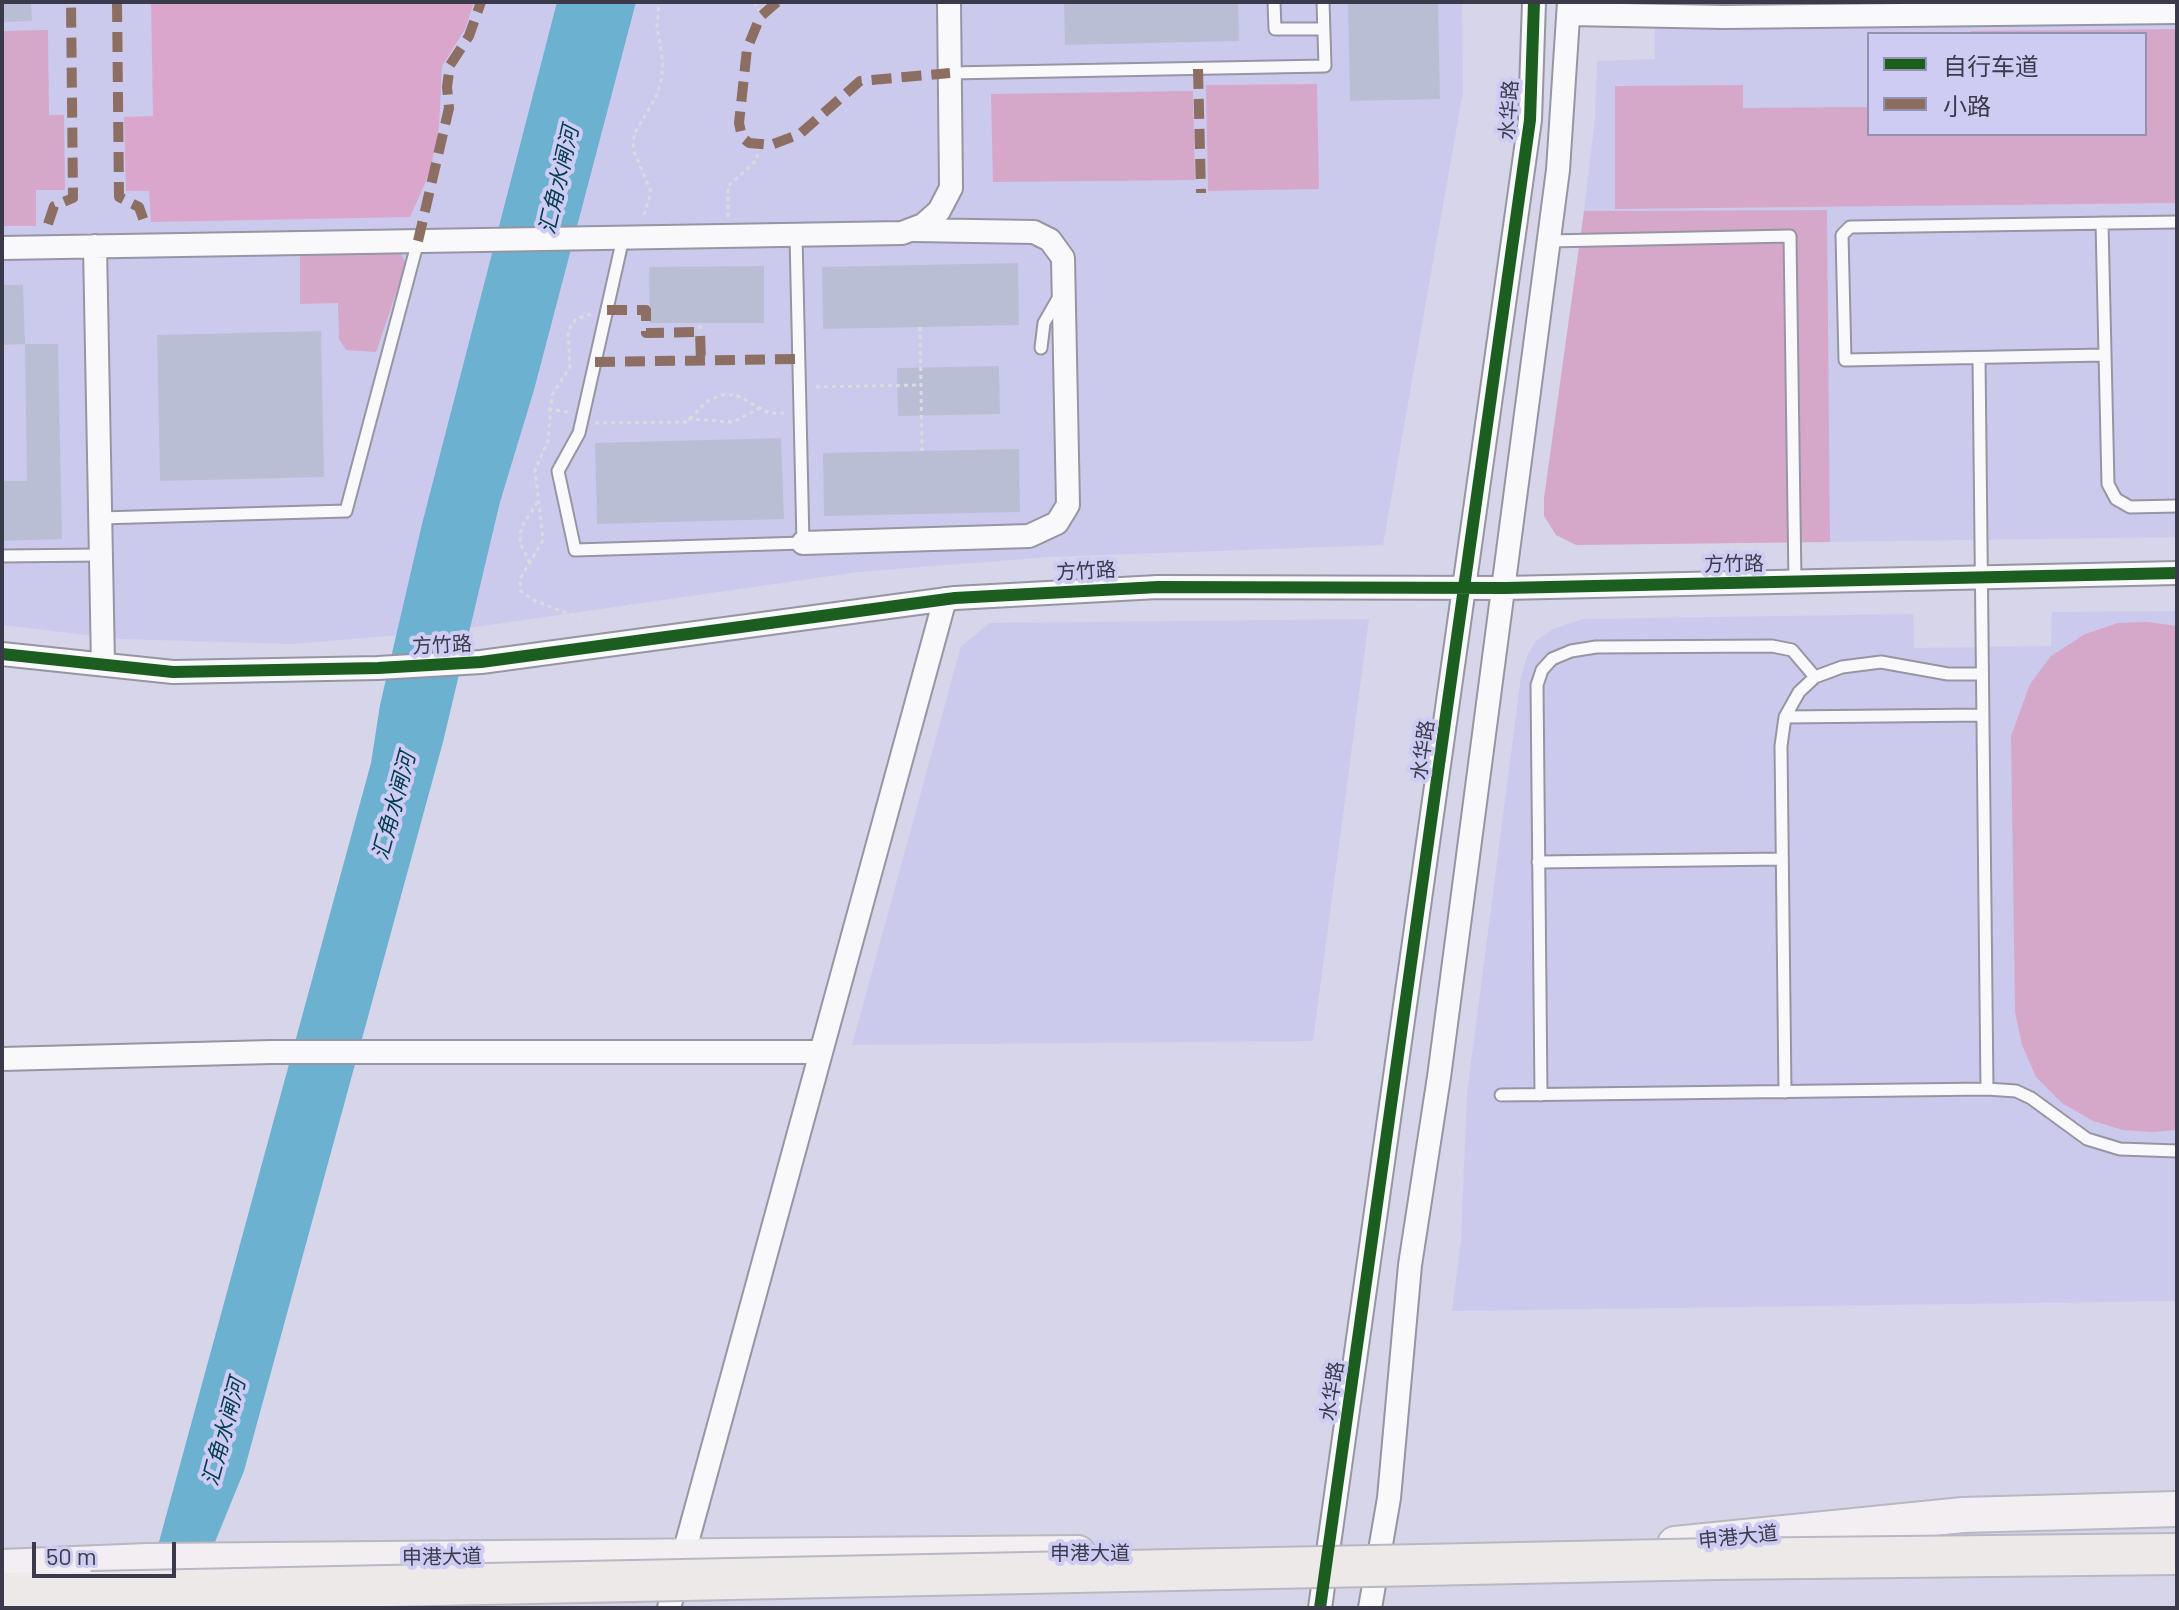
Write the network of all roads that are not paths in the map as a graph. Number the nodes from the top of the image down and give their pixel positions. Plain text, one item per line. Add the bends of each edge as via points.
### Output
1 (949, 2) edge
2 (1274, 2) edge
3 (1323, 2) edge
4 (1534, 2) edge
5 (1570, 8) edge
6 (1724, 10) edge
7 (2177, 12) edge
8 (1324, 29) junction
9 (950, 73) junction
10 (2177, 222) edge
11 (2102, 223) junction
12 (914, 230) junction
13 (796, 236) junction
14 (630, 238) junction
15 (418, 241) junction
16 (1549, 241) junction
17 (95, 246) junction
18 (2, 248) edge
19 (1063, 292) junction
20 (1041, 348) dead end
21 (2104, 355) junction
22 (1979, 358) junction
23 (2177, 506) edge
24 (100, 518) junction
25 (803, 543) junction
26 (101, 555) junction
27 (2, 556) edge
28 (2177, 573) edge
29 (1981, 579) junction
30 (1795, 583) junction
31 (1466, 586) junction
32 (1505, 588) junction
33 (945, 599) junction
34 (2, 654) edge
35 (103, 664) junction
36 (1982, 674) junction
37 (1815, 677) junction
38 (1983, 715) junction
39 (1785, 717) junction
40 (1782, 859) junction
41 (1538, 862) junction
42 (820, 1052) junction
43 (2, 1059) edge
44 (1987, 1089) junction
45 (1785, 1092) junction
46 (1501, 1095) dead end
47 (1541, 1095) junction
48 (2177, 1151) edge
49 (2177, 1509) edge
50 (1380, 1550) junction
51 (1327, 1552) junction
52 (685, 1554) junction
53 (2177, 1554) edge
54 (2, 1567) edge
55 (2, 1593) edge
56 (669, 1608) edge
57 (1320, 1608) edge
58 (1370, 1608) edge

1 - 9 street
2 - 8 lane via 1275,29
3 - 8 lane
4 - 31 street, 水华路 via 1530,120
5 - 6 street
5 - 16 street
6 - 7 street
8 - 9 lane via 1325,66
9 - 12 street via 951,188 939,211
10 - 11 lane
11 - 21 lane
11 - 22 lane via 1850,227 1842,235 1845,360
12 - 13 street
12 - 19 street via 1034,232 1050,240 1063,258
13 - 14 street
13 - 25 lane
14 - 15 street
14 - 25 lane via 581,423 558,471 575,550
15 - 17 street
15 - 24 lane via 346,511
16 - 30 lane via 1790,236
16 - 32 street
17 - 18 street
17 - 24 street
19 - 20 lane via 1044,323
19 - 25 street via 1068,505 1057,523 1029,536
21 - 22 lane
21 - 23 lane via 2108,484 2116,499 2130,507
22 - 29 lane
24 - 26 street
26 - 27 lane
26 - 35 street
28 - 29 street, 方竹路
29 - 30 street, 方竹路
29 - 36 lane
30 - 32 street, 方竹路
31 - 32 street, 方竹路
31 - 33 street, 方竹路 via 1158,587
31 - 51 street, 水华路
32 - 50 street via 1410,1265
33 - 35 street, 方竹路 via 481,662 173,672
33 - 42 street
34 - 35 street, 方竹路
36 - 37 lane via 1948,674 1881,662
36 - 38 lane
37 - 39 lane
37 - 41 lane via 1792,650 1772,646 1596,647 1552,659 1537,685
38 - 39 lane
38 - 44 lane
39 - 40 lane
40 - 41 lane
40 - 45 lane
41 - 47 lane
42 - 43 street via 271,1052
42 - 52 street
44 - 45 lane
44 - 48 lane via 2031,1098 2087,1139 2120,1149
45 - 47 lane
46 - 47 lane
49 - 50 main road, 申港大道 via 1963,1515 1661,1545
50 - 51 main road, 申港大道
50 - 58 street
51 - 52 main road, 申港大道
51 - 57 street, 水华路
52 - 54 main road, 申港大道
52 - 56 street
53 - 55 highway, bridge

